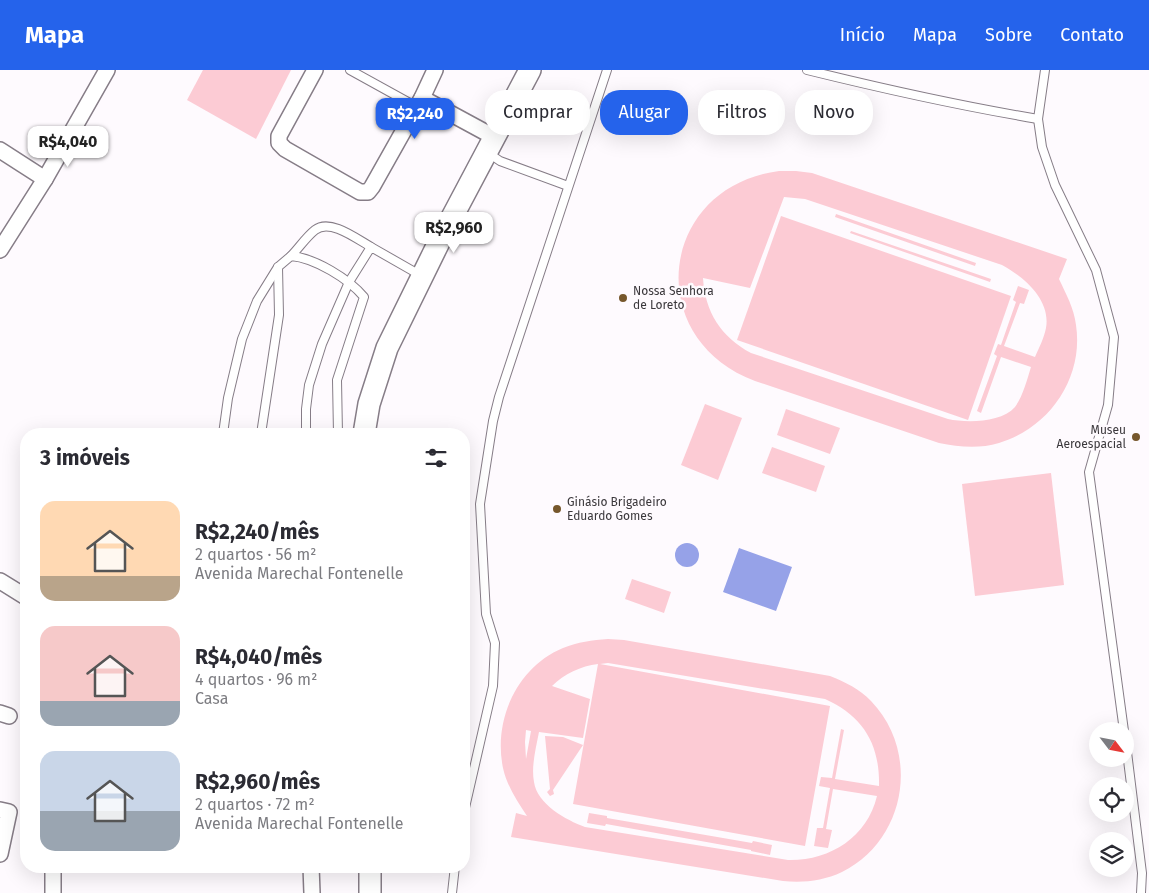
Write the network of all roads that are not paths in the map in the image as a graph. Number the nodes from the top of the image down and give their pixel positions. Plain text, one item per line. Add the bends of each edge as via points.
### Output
1 (107, 70) edge
2 (315, 70) edge
3 (350, 70) edge
4 (530, 70) edge
5 (607, 70) edge
6 (807, 70) edge
7 (1045, 70) edge
8 (431, 72) edge
9 (419, 102) junction
10 (1038, 119) junction
11 (490, 144) junction
12 (0, 150) edge
13 (44, 179) junction
14 (568, 186) junction
15 (371, 247) junction
16 (0, 250) edge
17 (291, 256) junction
18 (278, 267) junction
19 (422, 276) junction
20 (349, 282) junction
21 (224, 428) edge
22 (262, 428) edge
23 (306, 428) edge
24 (338, 428) edge
25 (365, 428) edge
26 (0, 581) edge
27 (20, 593) edge
28 (1123, 722) edge
29 (1129, 768) edge
30 (470, 786) edge
31 (0, 810) edge
32 (0, 854) edge
33 (53, 873) edge
34 (311, 873) edge
35 (370, 873) edge
36 (454, 873) edge
37 (53, 893) edge
38 (312, 893) edge
39 (370, 893) edge
40 (452, 893) edge
41 (1141, 893) edge

1 - 13 street
2 - 9 street via 279,136 279,143 360,192 368,192 372,187
3 - 9 lane
4 - 11 main road
5 - 14 lane
6 - 10 lane
7 - 10 lane
8 - 9 street
9 - 11 street
10 - 28 lane via 1042,147 1055,185 1096,270 1114,338 1108,404 1089,472
11 - 14 lane via 500,161
11 - 19 main road
12 - 13 street
13 - 16 street
14 - 30 lane via 492,421 480,504 486,614 495,643 493,686
15 - 17 lane via 332,225 323,225 314,230
15 - 19 lane
15 - 20 lane
17 - 18 lane
17 - 20 lane via 312,261
18 - 21 lane via 257,301 242,339
18 - 22 lane via 279,315
19 - 25 main road via 387,348
20 - 23 lane via 322,344 309,385
20 - 24 lane via 364,297 337,380
26 - 27 street
29 - 41 lane via 1142,873
31 - 32 street via 9,812
33 - 37 street
34 - 38 street
35 - 39 main road
36 - 40 lane

